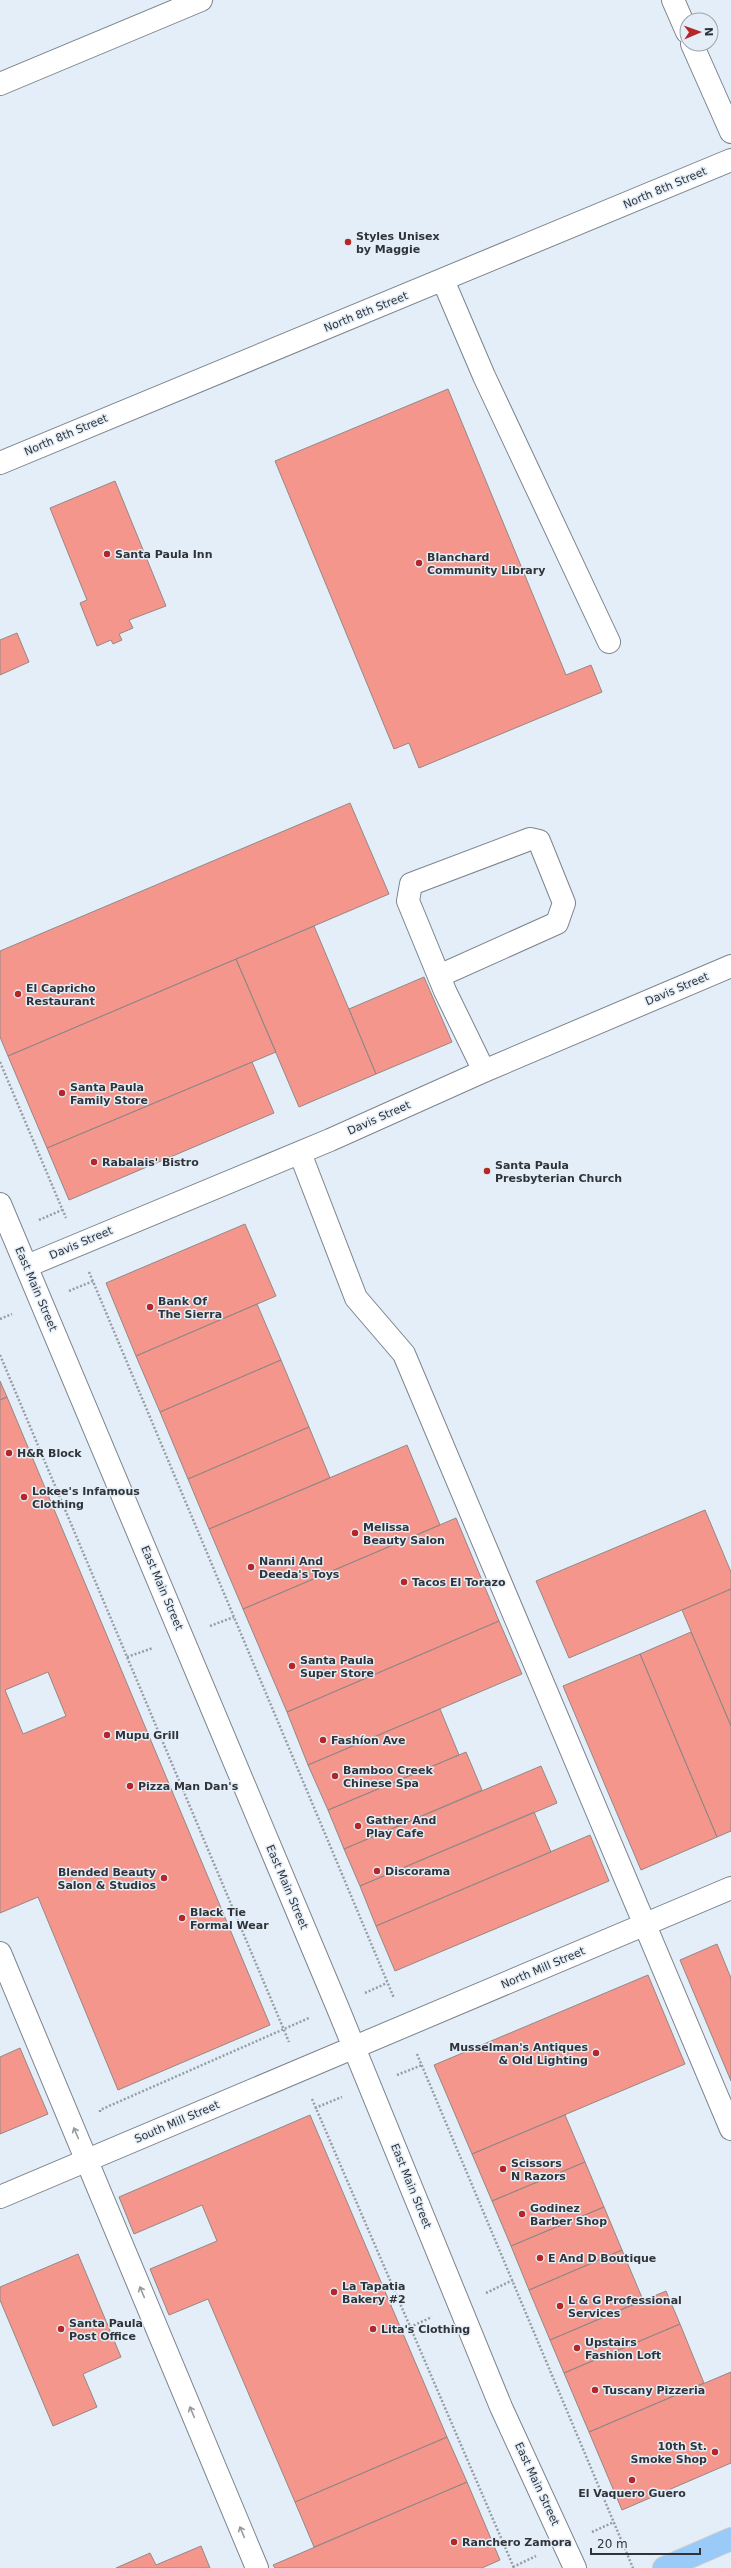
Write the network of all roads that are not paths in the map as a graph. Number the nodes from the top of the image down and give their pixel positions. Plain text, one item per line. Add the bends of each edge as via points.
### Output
1 (201, 0) edge
2 (673, 0) edge
3 (679, 14) edge
4 (696, 52) edge
5 (0, 84) edge
6 (731, 132) edge
7 (731, 160) edge
8 (443, 280) junction
9 (0, 463) edge
10 (608, 642) dead end
11 (731, 966) edge
12 (439, 976) junction
13 (484, 1070) junction
14 (300, 1153) junction
15 (0, 1204) edge
16 (27, 1266) junction
17 (731, 1888) edge
18 (646, 1925) junction
19 (0, 1953) edge
20 (354, 2047) junction
21 (731, 2129) edge
22 (87, 2159) junction
23 (0, 2197) edge
24 (731, 2539) edge
25 (256, 2568) edge
26 (575, 2568) edge
27 (664, 2568) edge

1 - 5 street
2 - 3 street
4 - 6 street
7 - 8 street, North 8th Street
8 - 9 street, North 8th Street
8 - 10 street via 484,376
11 - 13 street, Davis Street
12 - 12 street via 408,901 411,884 530,839 539,841 564,903 557,924
12 - 13 street
13 - 14 street, Davis Street
14 - 16 street, Davis Street
14 - 18 street via 356,1298 404,1354
15 - 16 street, East Main Street
16 - 20 street, East Main Street
17 - 18 street, North Mill Street
18 - 20 street, North Mill Street
18 - 21 street
22 -> 19 street
20 - 22 street, South Mill Street
20 - 26 street, East Main Street via 501,2407
22 - 23 street, South Mill Street
25 -> 22 street
24 - 27 main road

